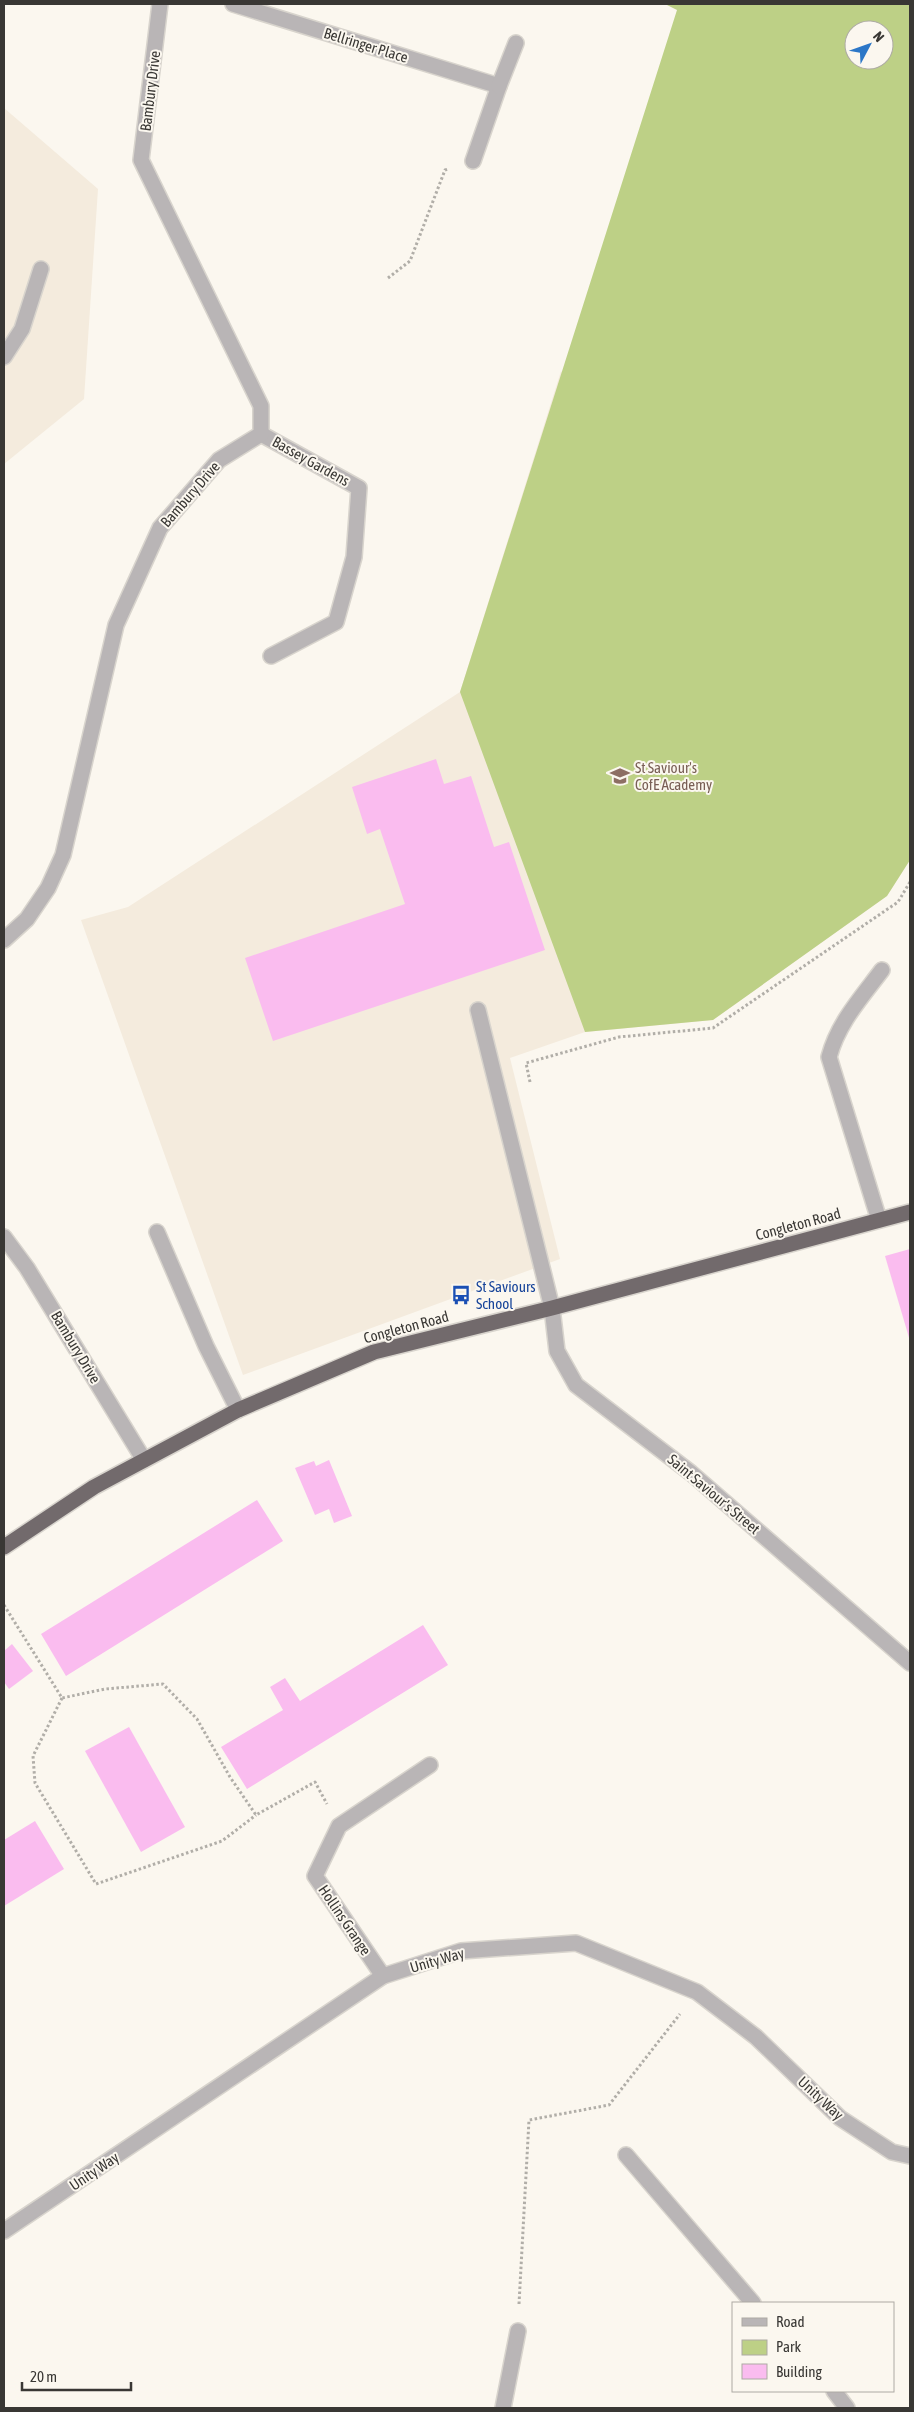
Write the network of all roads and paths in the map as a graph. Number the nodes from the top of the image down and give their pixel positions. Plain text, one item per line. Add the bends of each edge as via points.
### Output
1 (160, 4) edge
2 (233, 4) edge
3 (516, 43) dead end
4 (499, 86) junction
5 (473, 161) joint
6 (41, 269) dead end
7 (388, 278) dead end
8 (4, 357) edge
9 (261, 434) junction
10 (271, 656) dead end
11 (910, 882) edge
12 (4, 940) edge
13 (882, 970) dead end
14 (478, 1010) dead end
15 (530, 1082) dead end
16 (910, 1212) edge
17 (879, 1220) junction
18 (157, 1232) dead end
19 (4, 1237) edge
20 (552, 1308) junction
21 (238, 1410) junction
22 (144, 1460) junction
23 (4, 1547) edge
24 (4, 1605) edge
25 (910, 1663) edge
26 (62, 1698) junction
27 (430, 1765) dead end
28 (256, 1815) junction
29 (339, 1826) junction
30 (383, 1976) junction
31 (697, 1992) junction
32 (626, 2155) dead end
33 (910, 2156) edge
34 (4, 2232) edge
35 (751, 2302) edge
36 (518, 2331) joint
37 (835, 2392) edge
38 (503, 2408) edge
39 (847, 2408) edge

1 - 9 street, Bambury Drive via 141,160 260,406
2 - 4 street, Bellringer Place
3 - 4 street
4 - 5 street
5 - 7 path via 445,170 410,261
6 - 8 street via 22,329
9 - 10 street, Bassey Gardens via 360,488 354,557 336,622
9 - 12 street, Bambury Drive via 219,460 160,528 116,625 63,855 48,888 27,919
11 - 15 path via 898,902 712,1028 619,1037 526,1063
13 - 17 street via 834,1037 829,1057
14 - 20 street, Saint Saviour's Street
16 - 17 highway, Congleton Road
17 - 20 highway, Congleton Road
18 - 21 street via 206,1346
19 - 22 street, Bambury Drive via 27,1268
20 - 21 highway, Congleton Road via 374,1352
20 - 25 street, Saint Saviour's Street via 557,1351 576,1385 691,1473
21 - 22 highway, Congleton Road
22 - 23 highway, Congleton Road via 94,1487
24 - 26 path
26 - 28 path via 105,1689 163,1684 197,1719
26 - 28 path via 33,1756 35,1783 96,1884 222,1841
27 - 29 street
28 - 29 path via 315,1782
29 - 30 street, Hollins Grange via 315,1876
30 - 31 street, Unity Way via 461,1951 576,1943
30 - 34 street, Unity Way
31 - 33 street, Unity Way via 756,2037 840,2118 892,2152
31 - 36 path via 609,2105 529,2120
32 - 35 street
36 - 38 street
37 - 39 street

